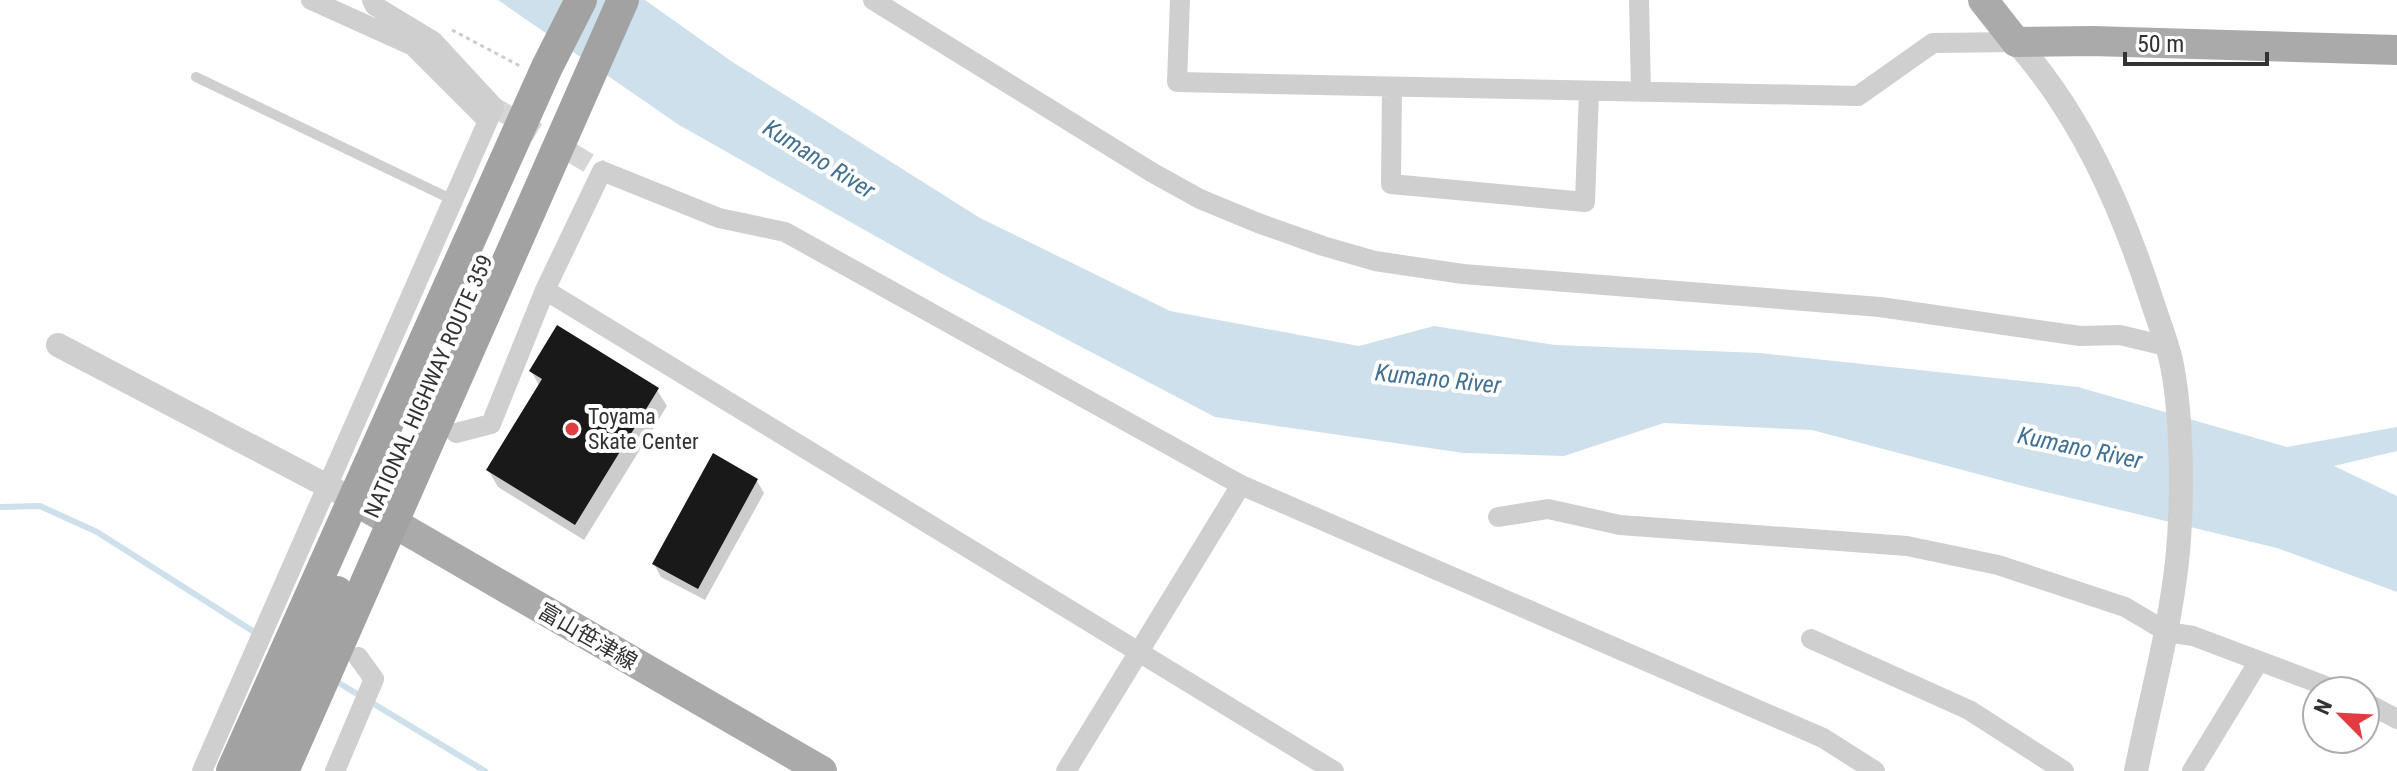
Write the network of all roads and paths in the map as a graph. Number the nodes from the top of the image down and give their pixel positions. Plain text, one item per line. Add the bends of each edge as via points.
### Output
1 (311, 0) edge
2 (372, 0) edge
3 (581, 0) edge
4 (598, 0) edge
5 (623, 0) edge
6 (640, 0) edge
7 (873, 0) edge
8 (1180, 0) edge
9 (1639, 0) edge
10 (1983, 0) edge
11 (450, 29) dead end
12 (2016, 42) junction
13 (2397, 50) edge
14 (533, 66) junction
15 (196, 77) dead end
16 (1392, 87) junction
17 (1589, 91) junction
18 (1641, 92) junction
19 (488, 121) junction
20 (453, 200) junction
21 (545, 290) junction
22 (58, 345) dead end
23 (2168, 352) junction
24 (456, 433) junction
25 (1241, 485) junction
26 (341, 493) junction
27 (1498, 517) dead end
28 (411, 535) junction
29 (2168, 626) junction
30 (1811, 639) dead end
31 (1137, 652) junction
32 (2259, 661) junction
33 (354, 666) junction
34 (2301, 677) edge
35 (202, 771) edge
36 (232, 771) edge
37 (256, 771) edge
38 (283, 771) edge
39 (306, 771) edge
40 (335, 771) edge
41 (822, 771) edge
42 (1066, 771) edge
43 (1334, 771) edge
44 (1875, 771) edge
45 (2064, 771) edge
46 (2136, 771) edge
47 (2192, 771) edge

1 - 19 street via 413,46
2 - 19 street via 433,41 494,107
3 - 14 highway
4 - 37 highway, NATIONAL HIGHWAY ROUTE 359
5 - 38 highway, NATIONAL HIGHWAY ROUTE 359
6 - 24 highway via 603,102
7 - 23 street via 1200,199 1375,261 1463,274 1880,307 2080,336 2120,335
8 - 16 street via 1177,82
9 - 18 street
10 - 12 main road
11 - 14 path
12 - 13 main road
12 - 18 street via 1933,43 1858,96
12 - 23 street via 2097,163 2138,258
14 - 26 highway
15 - 20 lane
16 - 17 street
16 - 17 street via 1391,184 1585,202
17 - 18 street
19 - 20 street
20 - 26 street
21 - 24 street via 491,424
21 - 25 street via 602,171 719,218 785,232
21 - 31 street
22 - 26 street
23 - 29 street via 2177,411 2180,498
24 - 28 highway
25 - 31 street
25 - 44 street via 1823,738
26 - 28 main road, 富山笹津線
26 - 35 street
26 - 36 highway via 291,639
27 - 29 street via 1548,509 1620,525 1907,546 1998,565
28 - 33 highway
28 - 41 main road, 富山笹津線
29 - 32 street
29 - 46 street
30 - 45 street via 1969,710
31 - 42 street
31 - 43 street
32 - 34 street
32 - 47 street
33 - 39 highway
33 - 40 street via 374,679

